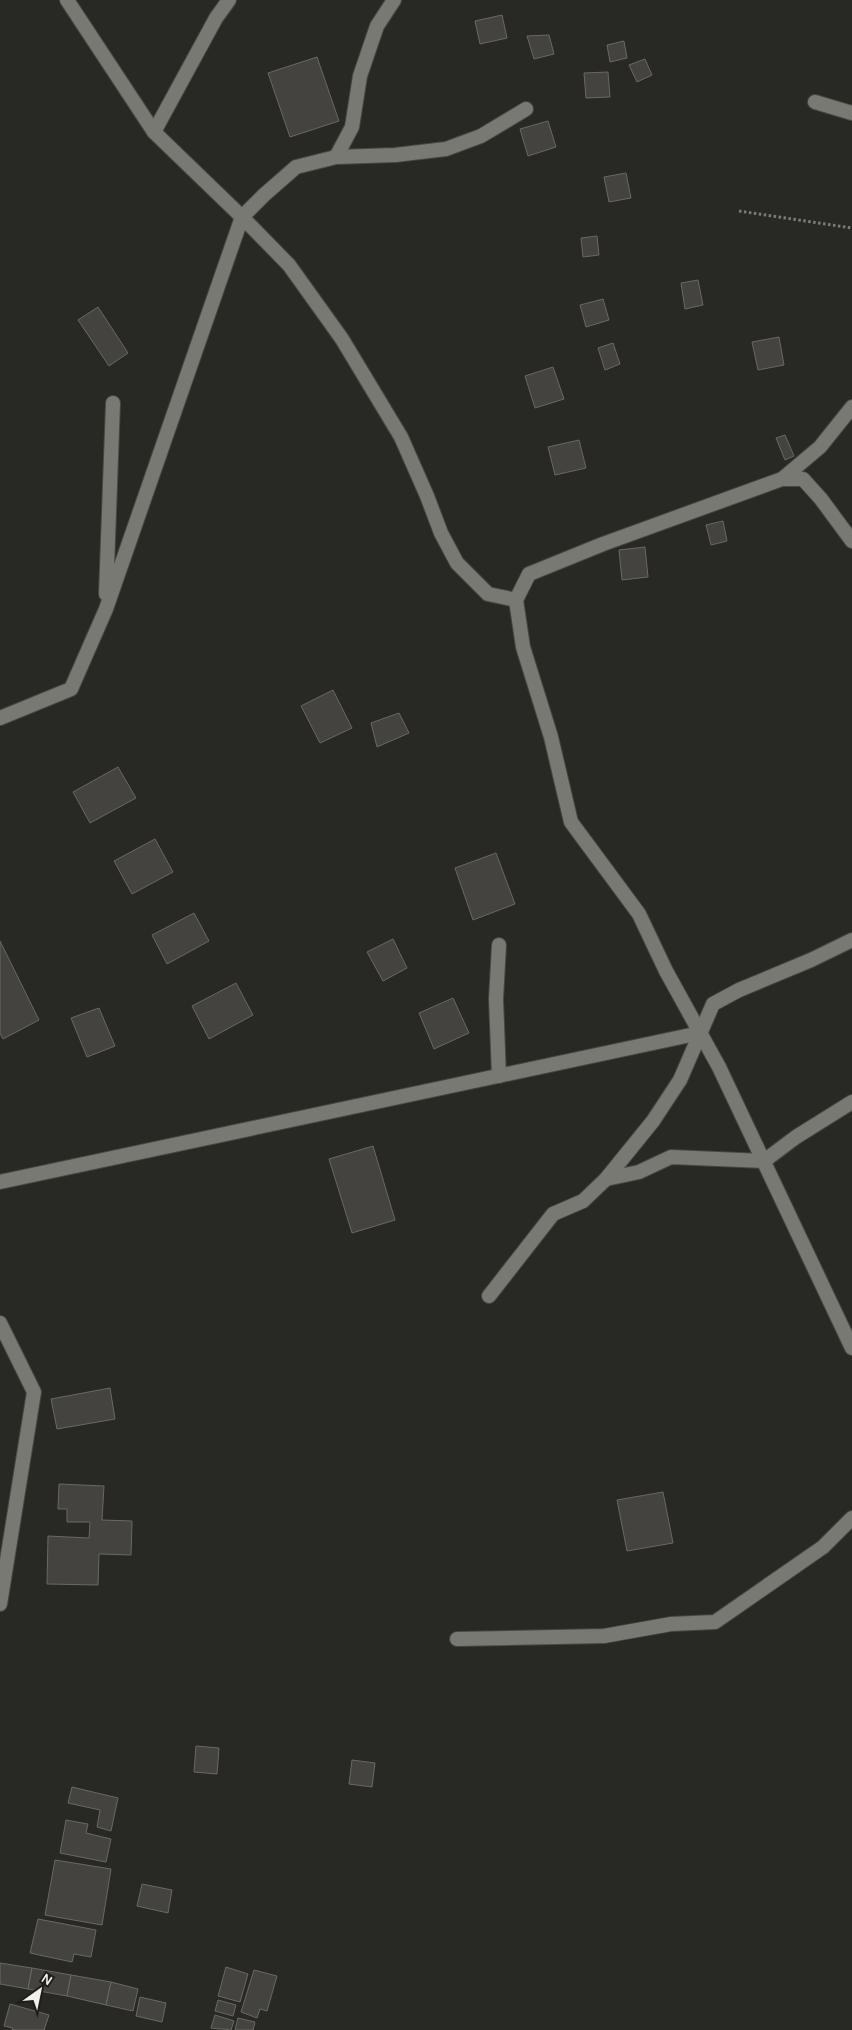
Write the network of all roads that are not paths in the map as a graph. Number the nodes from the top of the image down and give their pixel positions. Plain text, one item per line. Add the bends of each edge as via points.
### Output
1 (67, 0) edge
2 (229, 0) edge
3 (394, 0) edge
4 (815, 102) dead end
5 (526, 109) dead end
6 (852, 113) edge
7 (154, 132) junction
8 (336, 157) junction
9 (242, 217) junction
10 (113, 403) dead end
11 (852, 407) edge
12 (782, 479) junction
13 (852, 541) edge
14 (516, 600) junction
15 (106, 609) junction
16 (0, 718) edge
17 (852, 940) edge
18 (499, 945) dead end
19 (700, 1034) junction
20 (499, 1076) junction
21 (852, 1102) edge
22 (764, 1162) junction
23 (606, 1179) junction
24 (0, 1182) edge
25 (489, 1296) dead end
26 (0, 1323) edge
27 (852, 1348) edge
28 (852, 1518) edge
29 (0, 1604) edge
30 (457, 1639) dead end

1 - 7 street
2 - 7 street
3 - 8 street via 377,26 360,76 352,128
4 - 6 street
5 - 8 street via 482,136 446,149
7 - 9 street
8 - 9 street via 296,167
9 - 14 street via 289,266 342,339 400,437 440,533 457,563 488,594
9 - 15 street
10 - 15 street
11 - 12 street via 820,447
12 - 13 street via 803,479
12 - 14 street via 529,574
14 - 19 street via 523,647 551,737 571,822 639,914
15 - 16 street via 71,689
17 - 19 street via 713,1004
18 - 20 street via 496,999
19 - 20 street
19 - 22 street
19 - 23 street via 669,1097
20 - 24 street
21 - 22 street via 796,1137
22 - 23 street via 671,1157 639,1172
22 - 27 street
23 - 25 street via 583,1202 553,1214
26 - 29 street via 34,1392
28 - 30 street via 824,1547 715,1622 671,1624 604,1636

